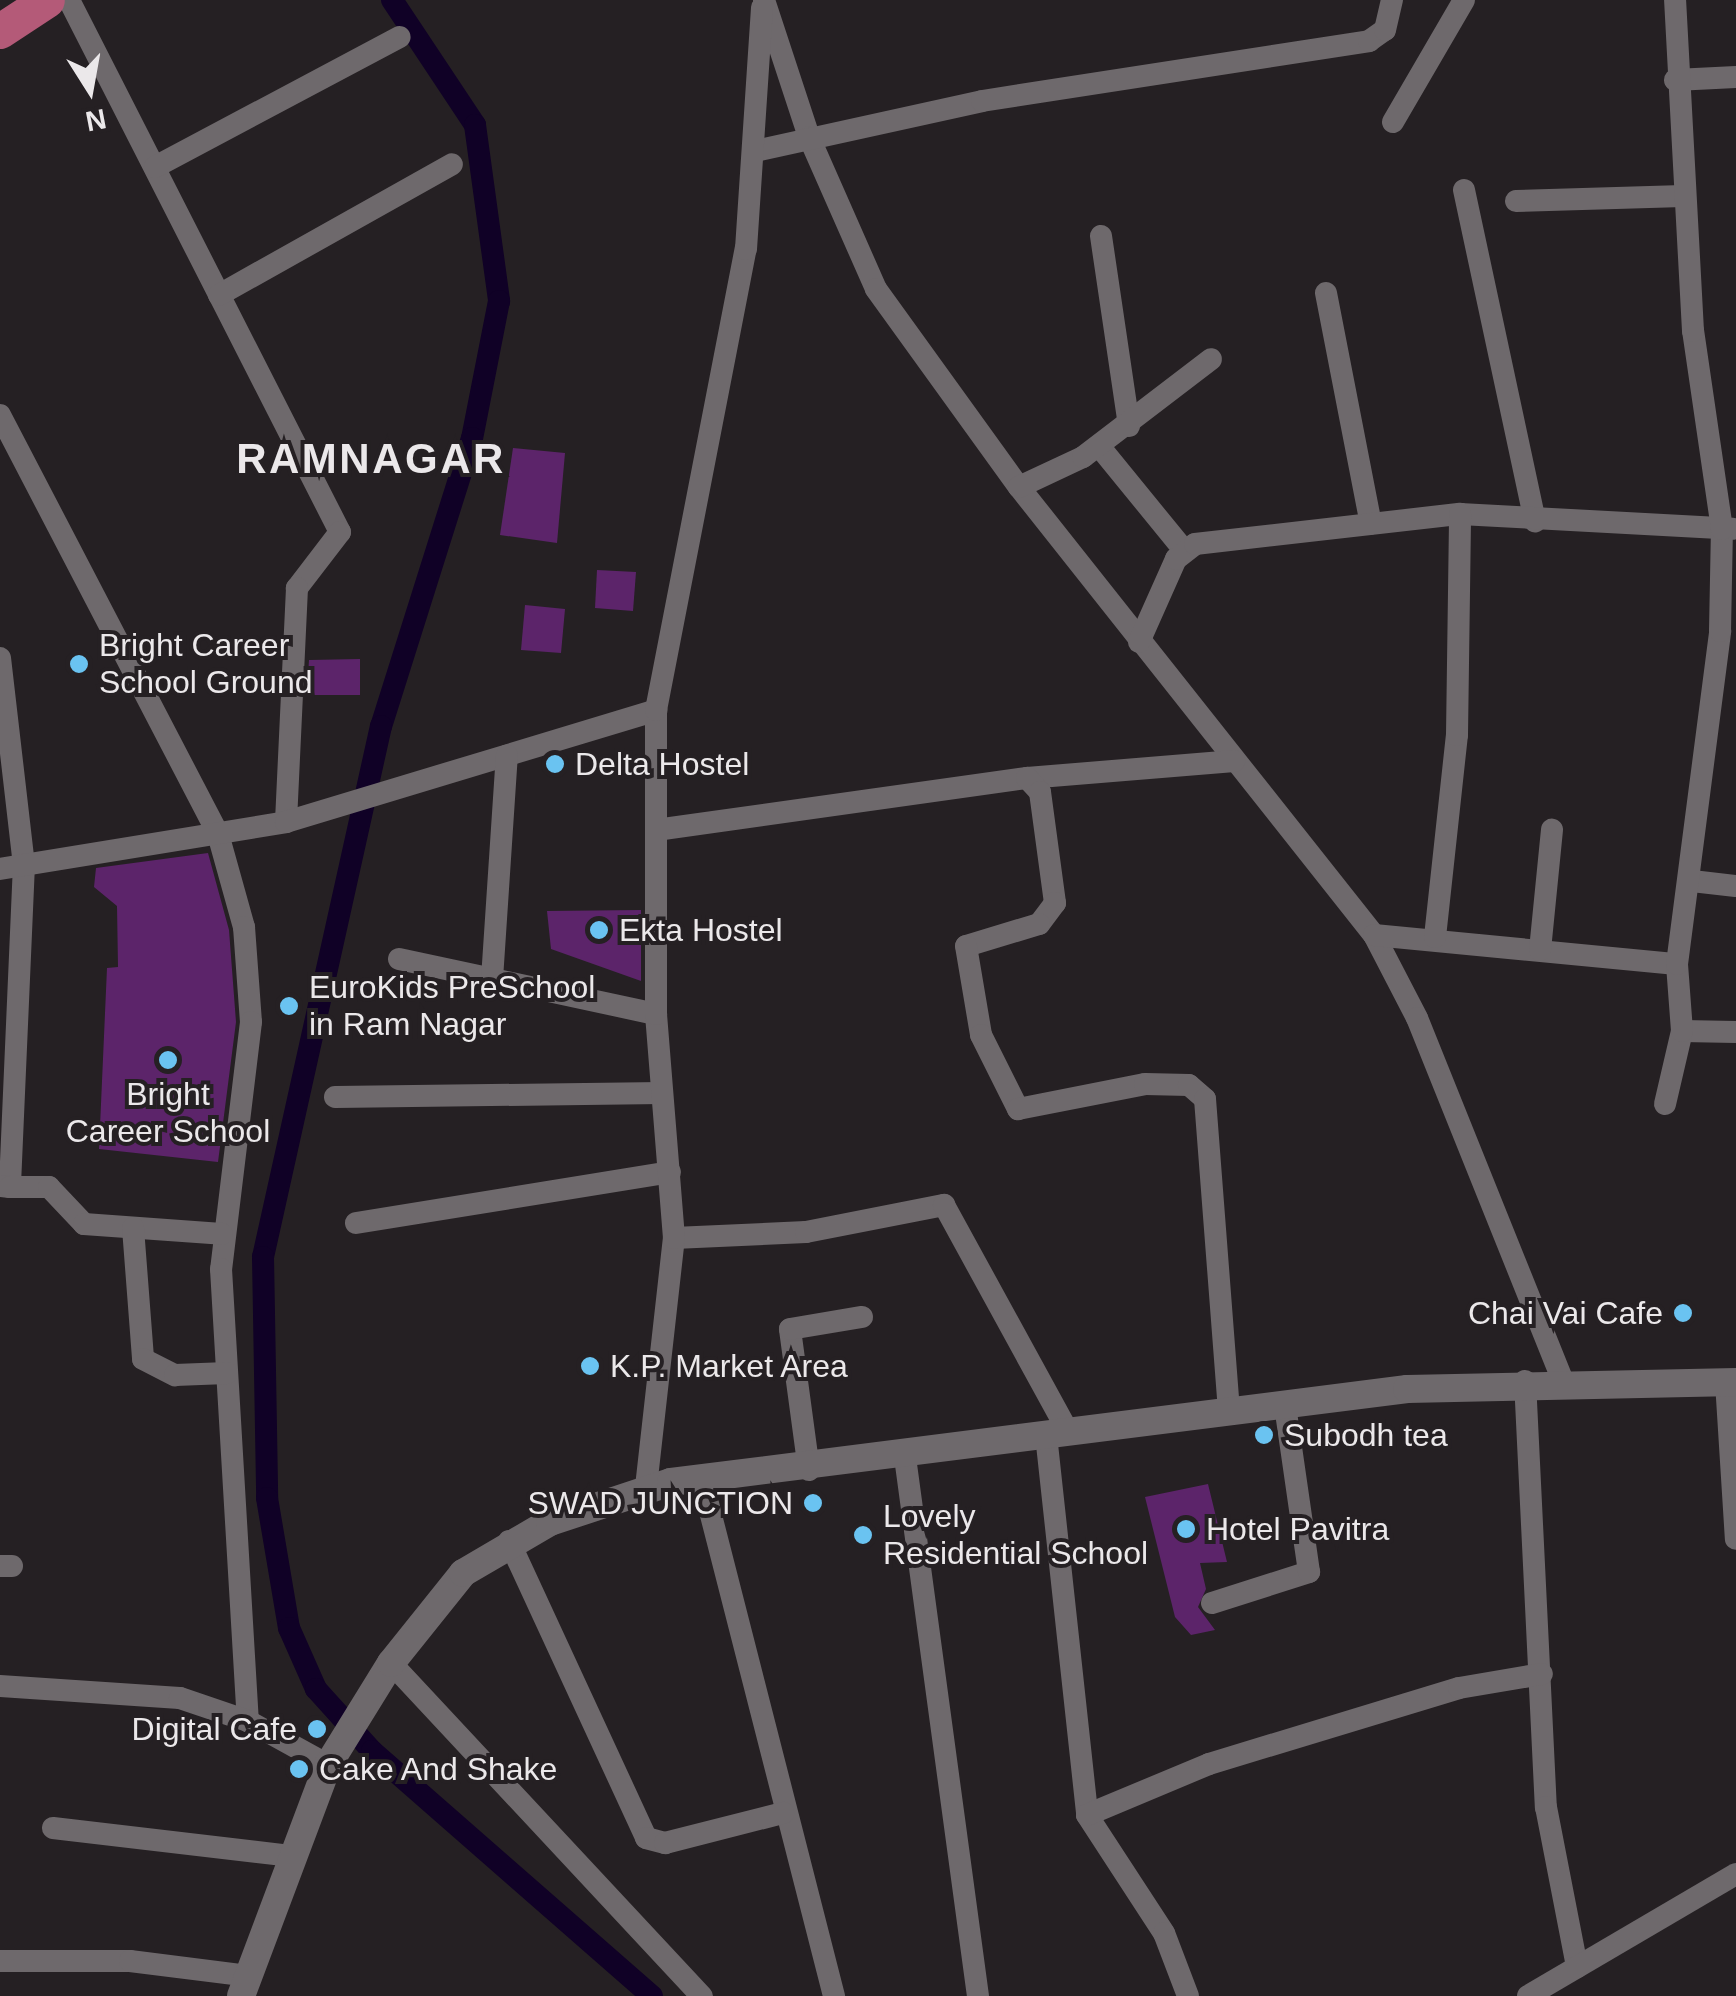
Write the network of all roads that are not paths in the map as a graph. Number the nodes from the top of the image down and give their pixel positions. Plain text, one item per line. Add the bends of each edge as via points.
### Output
1 (47, 0) edge
2 (69, 0) edge
3 (764, 0) edge
4 (1392, 0) edge
5 (1464, 0) edge
6 (1675, 0) edge
7 (0, 31) edge
8 (400, 37) dead end
9 (1736, 77) edge
10 (1675, 80) junction
11 (1393, 122) dead end
12 (810, 137) junction
13 (755, 150) junction
14 (452, 164) dead end
15 (155, 167) junction
16 (1464, 190) dead end
17 (1682, 196) junction
18 (1516, 200) dead end
19 (1100, 236) dead end
20 (1326, 293) dead end
21 (219, 295) junction
22 (1211, 359) dead end
23 (0, 415) edge
24 (1129, 426) junction
25 (1099, 446) junction
26 (1019, 486) junction
27 (1460, 514) junction
28 (1535, 521) junction
29 (1371, 524) junction
30 (1729, 529) edge
31 (1183, 549) junction
32 (1139, 642) junction
33 (0, 658) edge
34 (656, 710) junction
35 (508, 756) junction
36 (1234, 761) junction
37 (1027, 778) junction
38 (286, 822) junction
39 (656, 830) junction
40 (1552, 830) dead end
41 (218, 834) junction
42 (24, 864) junction
43 (0, 870) edge
44 (1692, 882) junction
45 (1736, 886) edge
46 (1374, 936) junction
47 (1435, 937) junction
48 (1540, 950) junction
49 (399, 959) dead end
50 (1677, 964) junction
51 (492, 979) junction
52 (656, 1014) junction
53 (1682, 1031) junction
54 (1736, 1032) edge
55 (662, 1094) junction
56 (335, 1097) dead end
57 (1665, 1104) dead end
58 (670, 1172) junction
59 (5, 1186) edge
60 (356, 1222) dead end
61 (133, 1228) junction
62 (222, 1234) junction
63 (674, 1238) junction
64 (862, 1317) dead end
65 (228, 1373) junction
66 (1526, 1381) junction
67 (1562, 1381) junction
68 (1731, 1382) edge
69 (1285, 1405) junction
70 (1229, 1412) junction
71 (1058, 1434) junction
72 (905, 1456) junction
73 (808, 1470) junction
74 (702, 1480) junction
75 (646, 1486) junction
76 (1736, 1539) edge
77 (509, 1541) junction
78 (1212, 1603) dead end
79 (391, 1664) junction
80 (1542, 1674) junction
81 (0, 1686) edge
82 (248, 1721) junction
83 (328, 1766) junction
84 (783, 1813) junction
85 (1087, 1815) junction
86 (53, 1828) dead end
87 (292, 1856) junction
88 (1736, 1874) edge
89 (0, 1961) edge
90 (1577, 1967) junction
91 (245, 1986) edge
92 (702, 1996) edge
93 (834, 1996) edge
94 (978, 1996) edge
95 (1188, 1996) edge
96 (1528, 1996) edge

1 - 7 highway
2 - 15 street
3 - 12 street
3 - 13 street
4 - 12 street via 1384,30 1369,42
5 - 11 street
6 - 10 street
8 - 15 street
9 - 10 street
10 - 17 street
12 - 13 street
12 - 26 street via 876,289
13 - 34 street via 746,249
14 - 21 street
15 - 21 street
16 - 28 street
17 - 18 street
17 - 30 street
19 - 24 street
20 - 29 street
21 - 38 street via 340,532 297,588
22 - 24 street
23 - 41 street
24 - 25 street
25 - 26 street
25 - 31 street
26 - 32 street
27 - 28 street
27 - 29 street
27 - 47 street via 1456,735
28 - 30 street
29 - 31 street
30 - 44 street
31 - 32 street
32 - 36 street
33 - 42 street
34 - 35 street
34 - 39 street
35 - 38 street
35 - 51 street
36 - 37 street
36 - 46 street
37 - 39 street
37 - 70 street via 1040,792 1055,904 1039,924 966,946 982,1034 1018,1110 1145,1084 1189,1086 1205,1099
38 - 41 street
39 - 52 street
40 - 48 street
41 - 42 street
41 - 62 street via 244,928 251,1006
42 - 43 street
42 - 59 street
44 - 45 street
44 - 50 street
46 - 47 street
46 - 67 street via 1417,1018
47 - 48 street
48 - 50 street
49 - 51 street
50 - 53 street
51 - 52 street
52 - 55 street
53 - 54 street
53 - 57 street
55 - 56 street
55 - 58 street
58 - 60 street
58 - 63 street
59 - 61 street via 49,1187 84,1224
61 - 62 street
61 - 65 street via 143,1359 175,1375
62 - 65 street
63 - 71 street via 806,1232 944,1206
63 - 75 street
64 - 73 street via 790,1329
65 - 82 street
66 - 67 street
66 - 69 street
66 - 80 street
67 - 68 street
68 - 76 street
69 - 70 street
69 - 78 street via 1308,1572
70 - 71 street
71 - 72 street
71 - 85 street
72 - 73 street
72 - 94 street
73 - 74 street
74 - 75 street
74 - 84 street
75 - 77 street
77 - 79 street via 433,1601
77 - 84 street via 646,1838 665,1843
79 - 83 street
79 - 92 street
80 - 85 street via 1459,1688 1227,1758
80 - 90 street via 1546,1807
81 - 82 street via 180,1698
82 - 83 street
83 - 87 street
84 - 93 street
85 - 95 street via 1164,1932
86 - 87 street
87 - 91 street
88 - 90 street
89 - 91 street via 130,1962
90 - 96 street

